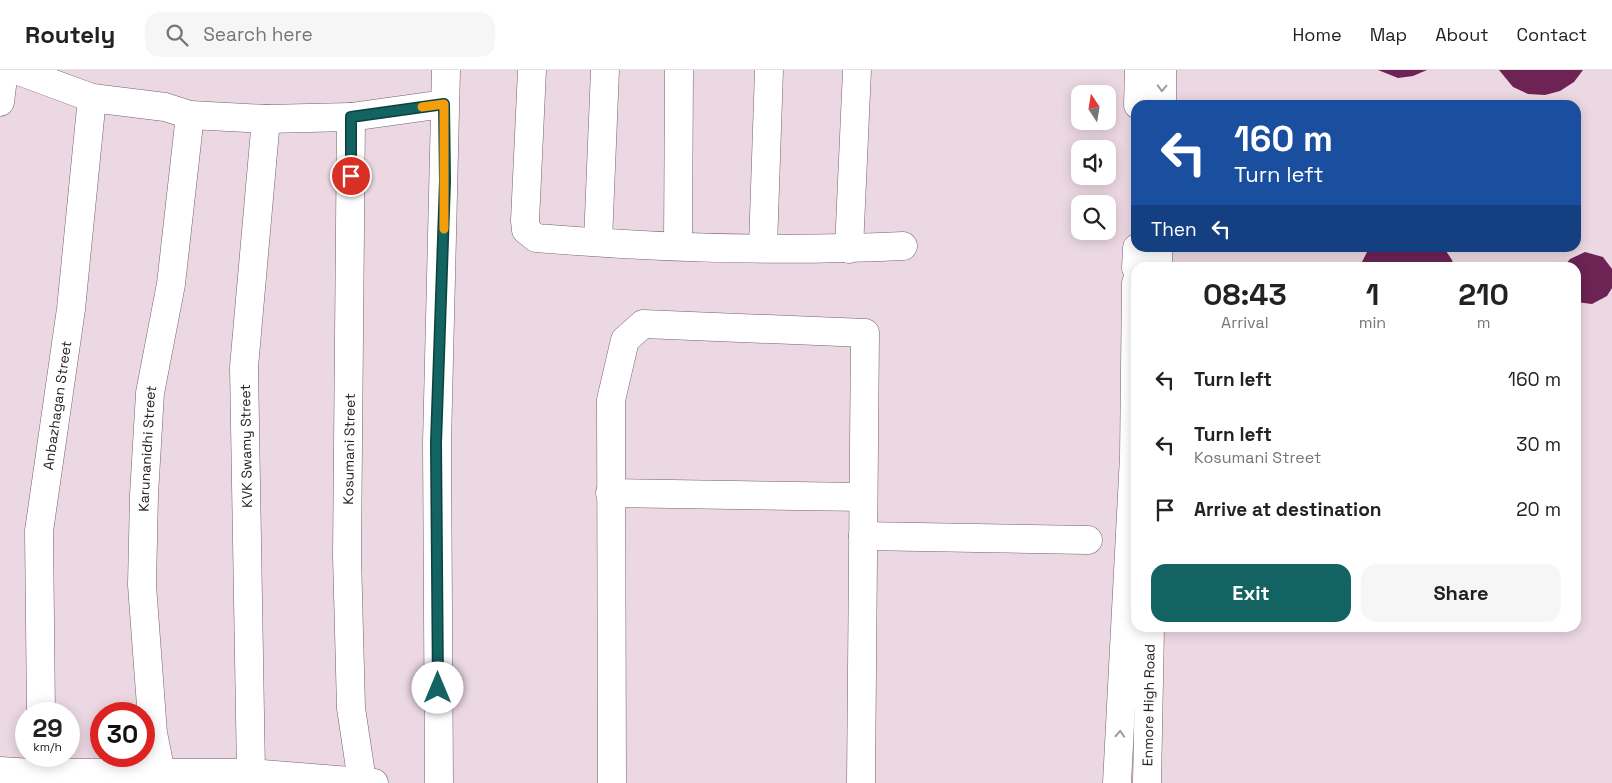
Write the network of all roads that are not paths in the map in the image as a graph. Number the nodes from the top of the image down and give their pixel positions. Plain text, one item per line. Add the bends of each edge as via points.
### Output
1 (4, 70) edge
2 (16, 70) edge
3 (446, 70) edge
4 (532, 70) edge
5 (605, 70) edge
6 (679, 70) edge
7 (769, 70) edge
8 (857, 70) edge
9 (1139, 70) edge
10 (1162, 70) edge
11 (92, 98) junction
12 (1138, 100) edge
13 (1162, 100) edge
14 (0, 102) edge
15 (444, 104) junction
16 (190, 115) junction
17 (351, 117) junction
18 (266, 120) junction
19 (598, 241) junction
20 (678, 246) junction
21 (903, 246) dead end
22 (763, 247) junction
23 (849, 249) junction
24 (610, 493) junction
25 (863, 497) junction
26 (1131, 514) edge
27 (863, 536) junction
28 (1088, 540) dead end
29 (1150, 632) edge
30 (41, 702) edge
31 (0, 771) edge
32 (36, 771) edge
33 (268, 777) edge
34 (161, 778) edge
35 (368, 782) edge
36 (439, 783) edge
37 (612, 783) edge
38 (861, 783) edge
39 (1117, 783) edge
40 (1147, 783) edge

1 - 14 street
2 - 11 street
3 - 15 street
4 - 19 street via 526,230 536,238
5 - 19 street
6 - 20 street
7 - 22 street
8 - 23 street
9 - 12 street
10 -> 13 street
11 - 16 street via 165,107
11 - 30 street, Anbazhagan Street via 71,309 39,531
15 - 17 street
15 - 36 street via 445,181 436,443
16 - 18 street
16 - 34 street, Karunanidhi Street via 171,284 150,393 144,495 142,585 153,733
17 - 18 street
17 - 35 street, Kosumani Street via 347,556 351,708
18 - 33 street, KVK Swamy Street via 244,367
19 - 20 street
20 - 22 street
21 - 23 street
22 - 23 street
24 - 25 street
24 - 25 street via 611,400 625,340 643,324 865,333
24 - 37 street
25 - 27 street
39 -> 26 street, Enmore High Road
27 - 28 street
27 - 38 street
29 - 40 street, Enmore High Road
31 - 32 street
32 - 34 street
33 - 34 street
33 - 35 street

